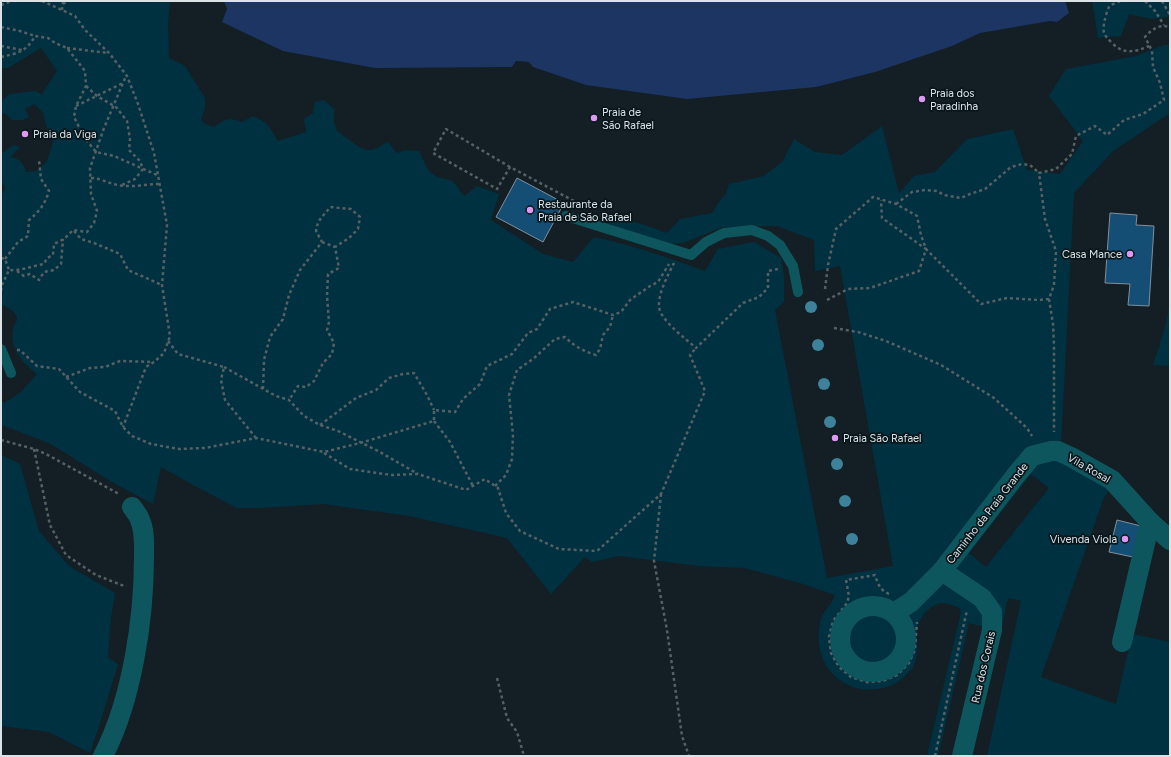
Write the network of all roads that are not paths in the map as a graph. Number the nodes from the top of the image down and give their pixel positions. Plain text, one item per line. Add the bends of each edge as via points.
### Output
1 (566, 216) road end
2 (798, 292) dead end
3 (2, 349) edge
4 (11, 373) dead end
5 (1034, 448) joint
6 (132, 507) road end
7 (1150, 522) junction
8 (1170, 540) edge
9 (942, 571) junction
10 (894, 613) dead end
11 (1122, 642) dead end
12 (103, 756) edge
13 (962, 756) edge

1 - 2 lane via 691,255 706,242 724,233 752,230 768,236 780,245 793,266
3 - 4 lane
5 - 7 street, Vila Rosal via 1058,451 1112,480
5 - 9 street, Caminho da Praia Grande
6 - 12 street via 140,520 143,537 143,593 127,692
7 - 8 street, Vila Rosal
7 - 11 street
9 - 10 street via 911,602
9 - 13 street, Rua dos Corais via 982,598 992,612 992,630

